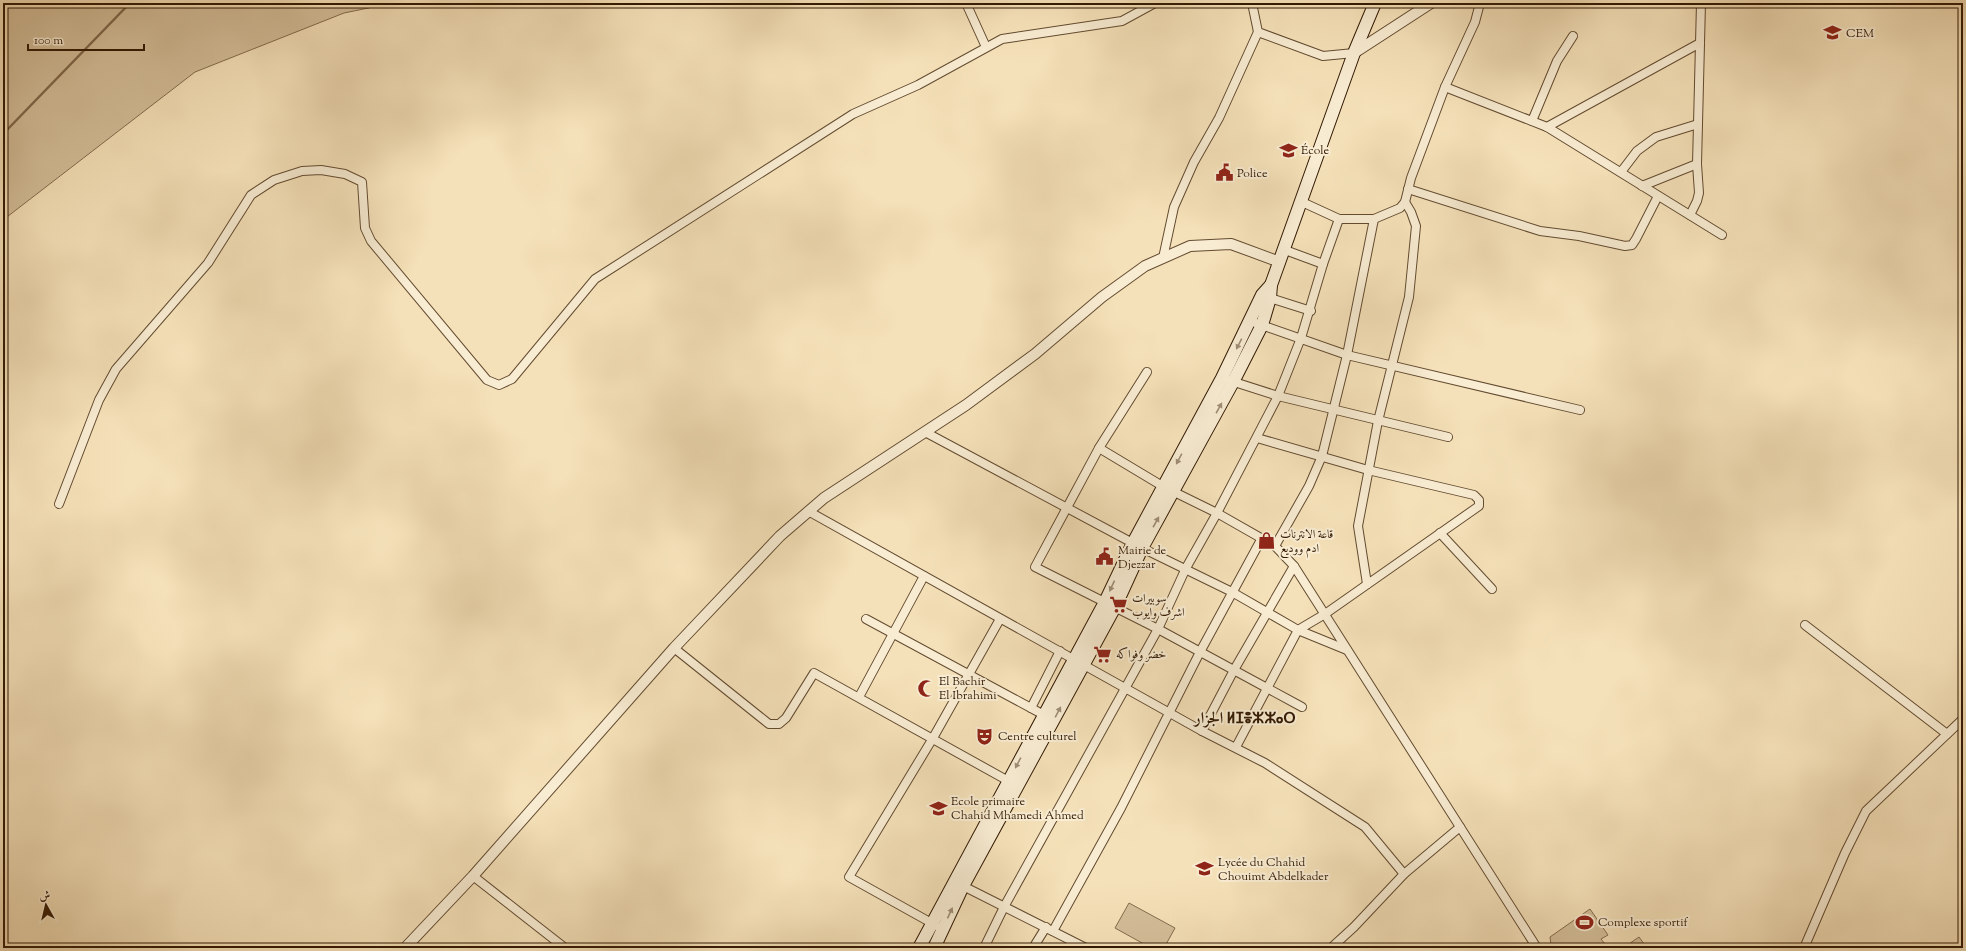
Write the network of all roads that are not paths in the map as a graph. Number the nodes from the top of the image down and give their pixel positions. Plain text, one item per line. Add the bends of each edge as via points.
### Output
1 (966, 3) edge
2 (1155, 3) edge
3 (1252, 3) edge
4 (1375, 3) edge
5 (1430, 3) edge
6 (1480, 3) edge
7 (1700, 3) edge
8 (1258, 32) junction
9 (1573, 36) dead end
10 (1700, 43) junction
11 (986, 47) junction
12 (1354, 52) junction
13 (1446, 87) junction
14 (1532, 121) junction
15 (1698, 124) junction
16 (1547, 128) junction
17 (1697, 164) junction
18 (1621, 172) junction
19 (1642, 186) junction
20 (1408, 189) junction
21 (1658, 196) junction
22 (1302, 202) junction
23 (1405, 202) junction
24 (1690, 215) junction
25 (1339, 219) junction
26 (1374, 219) junction
27 (1722, 235) dead end
28 (1285, 250) junction
29 (1163, 258) junction
30 (1280, 262) junction
31 (1323, 264) junction
32 (1266, 297) junction
33 (1310, 311) junction
34 (1256, 323) junction
35 (1301, 338) junction
36 (1347, 355) junction
37 (1393, 364) junction
38 (1147, 372) dead end
39 (1228, 380) junction
40 (1278, 396) junction
41 (1332, 409) junction
42 (1580, 410) dead end
43 (1378, 421) junction
44 (925, 432) junction
45 (1448, 437) dead end
46 (1257, 438) junction
47 (1099, 448) junction
48 (1322, 456) junction
49 (1368, 470) junction
50 (1168, 489) junction
51 (59, 504) dead end
52 (1068, 507) junction
53 (808, 511) junction
54 (1217, 513) junction
55 (1440, 533) junction
56 (1262, 538) junction
57 (1138, 545) junction
58 (1275, 546) junction
59 (1294, 566) junction
60 (1186, 568) junction
61 (924, 576) junction
62 (1367, 584) junction
63 (1492, 589) dead end
64 (1232, 592) junction
65 (1110, 604) junction
66 (1268, 613) junction
67 (1325, 614) junction
68 (866, 619) dead end
69 (1000, 620) junction
70 (1805, 625) dead end
71 (1158, 629) junction
72 (1298, 630) junction
73 (892, 633) junction
74 (674, 648) junction
75 (1347, 650) junction
76 (1060, 651) junction
77 (1200, 652) junction
78 (1079, 662) junction
79 (1234, 670) junction
80 (969, 675) junction
81 (1126, 687) junction
82 (1266, 688) junction
83 (859, 697) junction
84 (1302, 707) dead end
85 (1031, 708) junction
86 (1169, 712) junction
87 (1044, 715) junction
88 (1963, 719) edge
89 (1202, 731) junction
90 (1947, 734) junction
91 (933, 738) junction
92 (1236, 747) junction
93 (1013, 784) junction
94 (1460, 827) junction
95 (1404, 874) junction
96 (473, 876) junction
97 (963, 886) junction
98 (1004, 907) junction
99 (937, 926) junction
100 (1050, 929) junction
101 (405, 948) edge
102 (565, 948) edge
103 (919, 948) edge
104 (934, 948) edge
105 (984, 948) edge
106 (1033, 948) edge
107 (1086, 948) edge
108 (1331, 948) edge
109 (1537, 948) edge
110 (1804, 948) edge

1 - 11 street
2 - 11 street via 1122,21 1002,39
3 - 8 street
4 - 12 main road
5 - 12 street
6 - 13 street via 1475,22
7 - 10 street
8 - 12 street via 1323,56
8 - 29 street via 1247,60 1194,162 1174,207
9 - 14 street via 1557,61
10 - 15 street
10 - 16 street
11 - 51 street via 918,85 853,114 595,279 512,379 499,385 487,380 371,241 365,228 362,182 345,174 321,170 302,171 274,180 250,195 208,263 116,369 99,400
12 - 22 main road
13 - 14 street
13 - 20 street
14 - 16 street
15 - 17 street
15 - 18 street via 1656,137 1637,151
16 - 18 street
17 - 19 street
17 - 24 street via 1699,193
18 - 19 street
19 - 21 street
20 - 21 street via 1540,231 1625,246 1632,245 1636,239
20 - 23 street
21 - 24 street
22 - 25 street
22 - 28 main road
23 - 26 street via 1400,208
23 - 37 street via 1416,226 1409,297
24 - 27 street
25 - 26 street
25 - 31 street
26 - 36 street
28 - 30 main road
28 - 31 street
29 - 30 street via 1190,246 1231,244
29 - 44 street via 1145,266 1102,297 1035,354
30 - 32 main road
31 - 33 street
32 - 33 street
32 - 34 main road
33 - 35 street
34 - 35 street
34 - 39 main road
35 - 36 street
35 - 40 street
36 - 37 street
36 - 41 street
37 - 42 street
37 - 43 street
38 - 47 street
39 - 40 street
39 - 50 main road
40 - 41 street
40 - 46 street
41 - 43 street
41 - 48 street
43 - 45 street
43 - 49 street
44 - 52 street
44 - 53 street
46 - 48 street
46 - 54 street
47 - 50 street
47 - 52 street
48 - 49 street
48 - 58 street via 1309,486
49 - 55 street via 1474,494 1479,500 1479,506
49 - 62 street via 1358,526
50 - 54 street
50 - 57 main road
52 - 57 street
52 - 65 street via 1035,567
53 - 61 street
53 - 74 street via 780,536
54 - 56 street
54 - 60 street
55 - 62 street
55 - 63 street
56 - 58 street
56 - 64 street
57 - 60 street
57 - 65 main road
58 - 59 street
59 - 66 street
59 - 67 street
60 - 64 street
60 - 71 street
61 - 69 street
61 - 73 street
62 - 67 street
64 - 66 street
64 - 77 street
65 - 71 street
65 - 78 main road
66 - 72 street
66 - 79 street
67 - 72 street
67 - 75 street
68 - 73 street
69 - 76 street
69 - 80 street
70 - 90 street
71 - 77 street
71 - 81 street
72 - 75 street
72 - 82 street
73 - 80 street
73 - 83 street
74 - 83 street via 769,724 779,724 786,718 814,673
74 - 96 street
75 - 94 street
76 - 78 street
76 - 85 street
77 - 79 street
77 - 86 street
78 - 81 street
78 - 87 main road
93 -> 78 main road
79 - 82 street
79 - 89 street
80 - 85 street
80 - 91 street
81 - 86 street
81 - 98 street
82 - 84 street
82 - 92 street
83 - 91 street
85 - 87 street
86 - 89 street
86 - 100 street via 1121,808
87 -> 93 main road
88 - 90 street
89 - 92 street
90 - 110 street via 1866,811
91 - 93 street
91 - 99 street via 849,876
92 - 95 street via 1365,827
93 - 97 main road
93 - 99 main road
94 - 95 street
94 - 109 street
95 - 108 street
96 - 101 street
96 - 102 street
97 - 98 street
99 -> 97 main road
98 - 100 street
98 - 105 street
99 - 103 main road
99 - 104 main road
100 - 106 street
100 - 107 street

